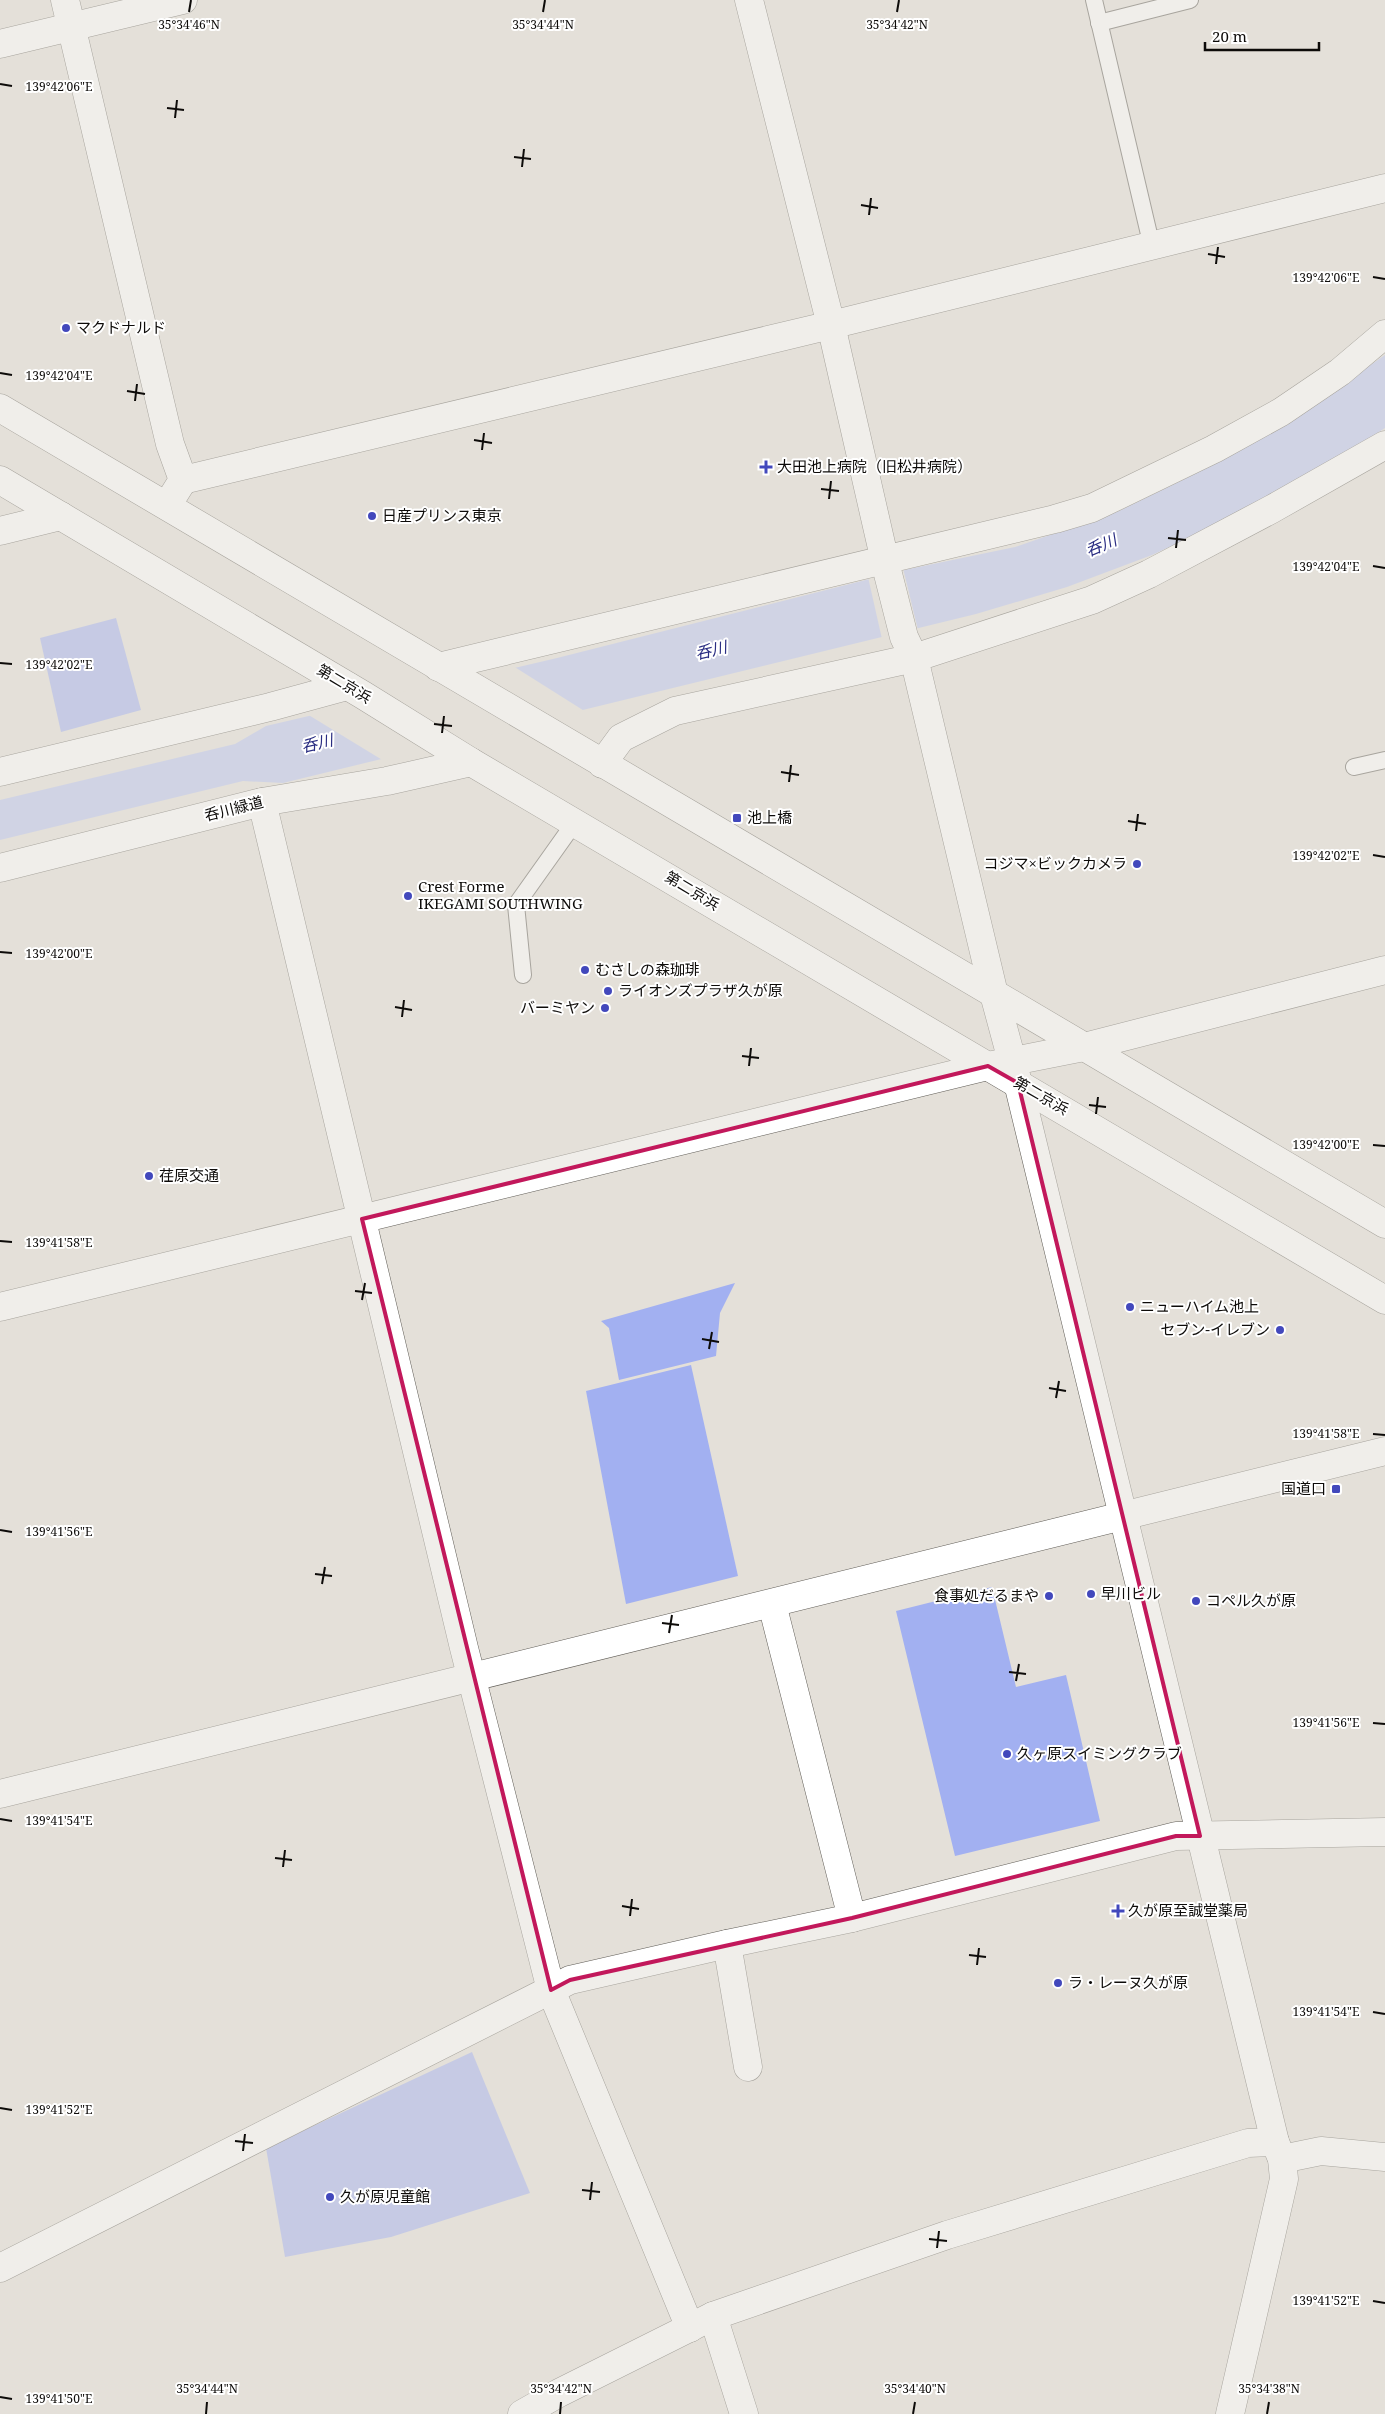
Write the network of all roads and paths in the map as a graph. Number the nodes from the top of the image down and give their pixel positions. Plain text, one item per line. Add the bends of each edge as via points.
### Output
1 (65, 0) edge
2 (183, 0) edge
3 (749, 0) edge
4 (1094, 0) edge
5 (1190, 0) edge
6 (1099, 23) junction
7 (72, 28) junction
8 (0, 44) edge
9 (1385, 188) edge
10 (1152, 247) junction
11 (831, 325) junction
12 (1385, 334) edge
13 (0, 408) edge
14 (1385, 445) edge
15 (0, 480) edge
16 (183, 480) junction
17 (168, 506) junction
18 (61, 516) junction
19 (0, 530) edge
20 (886, 564) junction
21 (909, 648) junction
22 (445, 670) junction
23 (355, 690) junction
24 (461, 756) junction
25 (1385, 760) edge
26 (602, 764) junction
27 (1354, 767) dead end
28 (0, 772) edge
29 (262, 802) junction
30 (575, 822) junction
31 (0, 868) edge
32 (1385, 970) edge
33 (523, 975) dead end
34 (994, 994) junction
35 (1084, 1047) junction
36 (1006, 1070) junction
37 (362, 1220) junction
38 (1385, 1224) edge
39 (1385, 1300) edge
40 (0, 1307) edge
41 (1385, 1451) edge
42 (1123, 1517) junction
43 (772, 1604) junction
44 (472, 1679) junction
45 (0, 1794) edge
46 (1385, 1832) edge
47 (1200, 1836) junction
48 (852, 1918) junction
49 (727, 1944) junction
50 (551, 1990) junction
51 (748, 2067) dead end
52 (1278, 2151) junction
53 (1385, 2157) edge
54 (0, 2268) edge
55 (702, 2322) junction
56 (522, 2414) edge
57 (744, 2414) edge
58 (1230, 2414) edge

1 - 7 main road
2 - 7 main road
3 - 11 main road
4 - 6 lane
5 - 6 lane
6 - 10 lane
7 - 8 main road
7 - 16 main road via 170,444
9 - 10 main road
10 - 11 main road
11 - 16 main road
11 - 20 main road
12 - 20 main road via 1340,372 1281,412 1214,449 1092,508
13 - 17 main road
14 - 21 main road via 1272,509 1149,574 1092,600
15 - 18 main road, 第二京浜
16 - 17 main road
17 - 22 main road
18 - 19 main road
18 - 23 main road, 第二京浜
20 - 21 main road
20 - 22 main road
21 - 26 main road via 675,711 621,738
21 - 34 main road
22 - 26 main road
23 - 24 main road, 第二京浜
23 - 28 main road via 270,707
24 - 29 main road, 呑川緑道 via 387,781
24 - 30 main road, 第二京浜
25 - 27 lane
26 - 34 main road
29 - 31 main road, 呑川緑道
29 - 37 main road
30 - 33 lane via 516,906
30 - 36 main road, 第二京浜
32 - 35 main road
34 - 35 main road
34 - 36 main road
35 - 36 main road
35 - 38 main road
36 - 37 main road
36 - 39 main road, 第二京浜
36 - 42 main road
37 - 40 main road
37 - 44 main road
41 - 42 main road
42 - 43 main road
42 - 47 main road
43 - 44 main road
43 - 48 main road
44 - 45 main road
44 - 50 main road
46 - 47 main road
47 - 48 main road via 1176,1836
47 - 52 main road
48 - 49 main road
49 - 50 main road via 570,1980
49 - 51 main road
50 - 54 main road
50 - 55 main road
52 - 53 main road
52 - 55 main road via 1248,2143 947,2235
52 - 58 main road via 1284,2179
55 - 56 main road
55 - 57 main road

